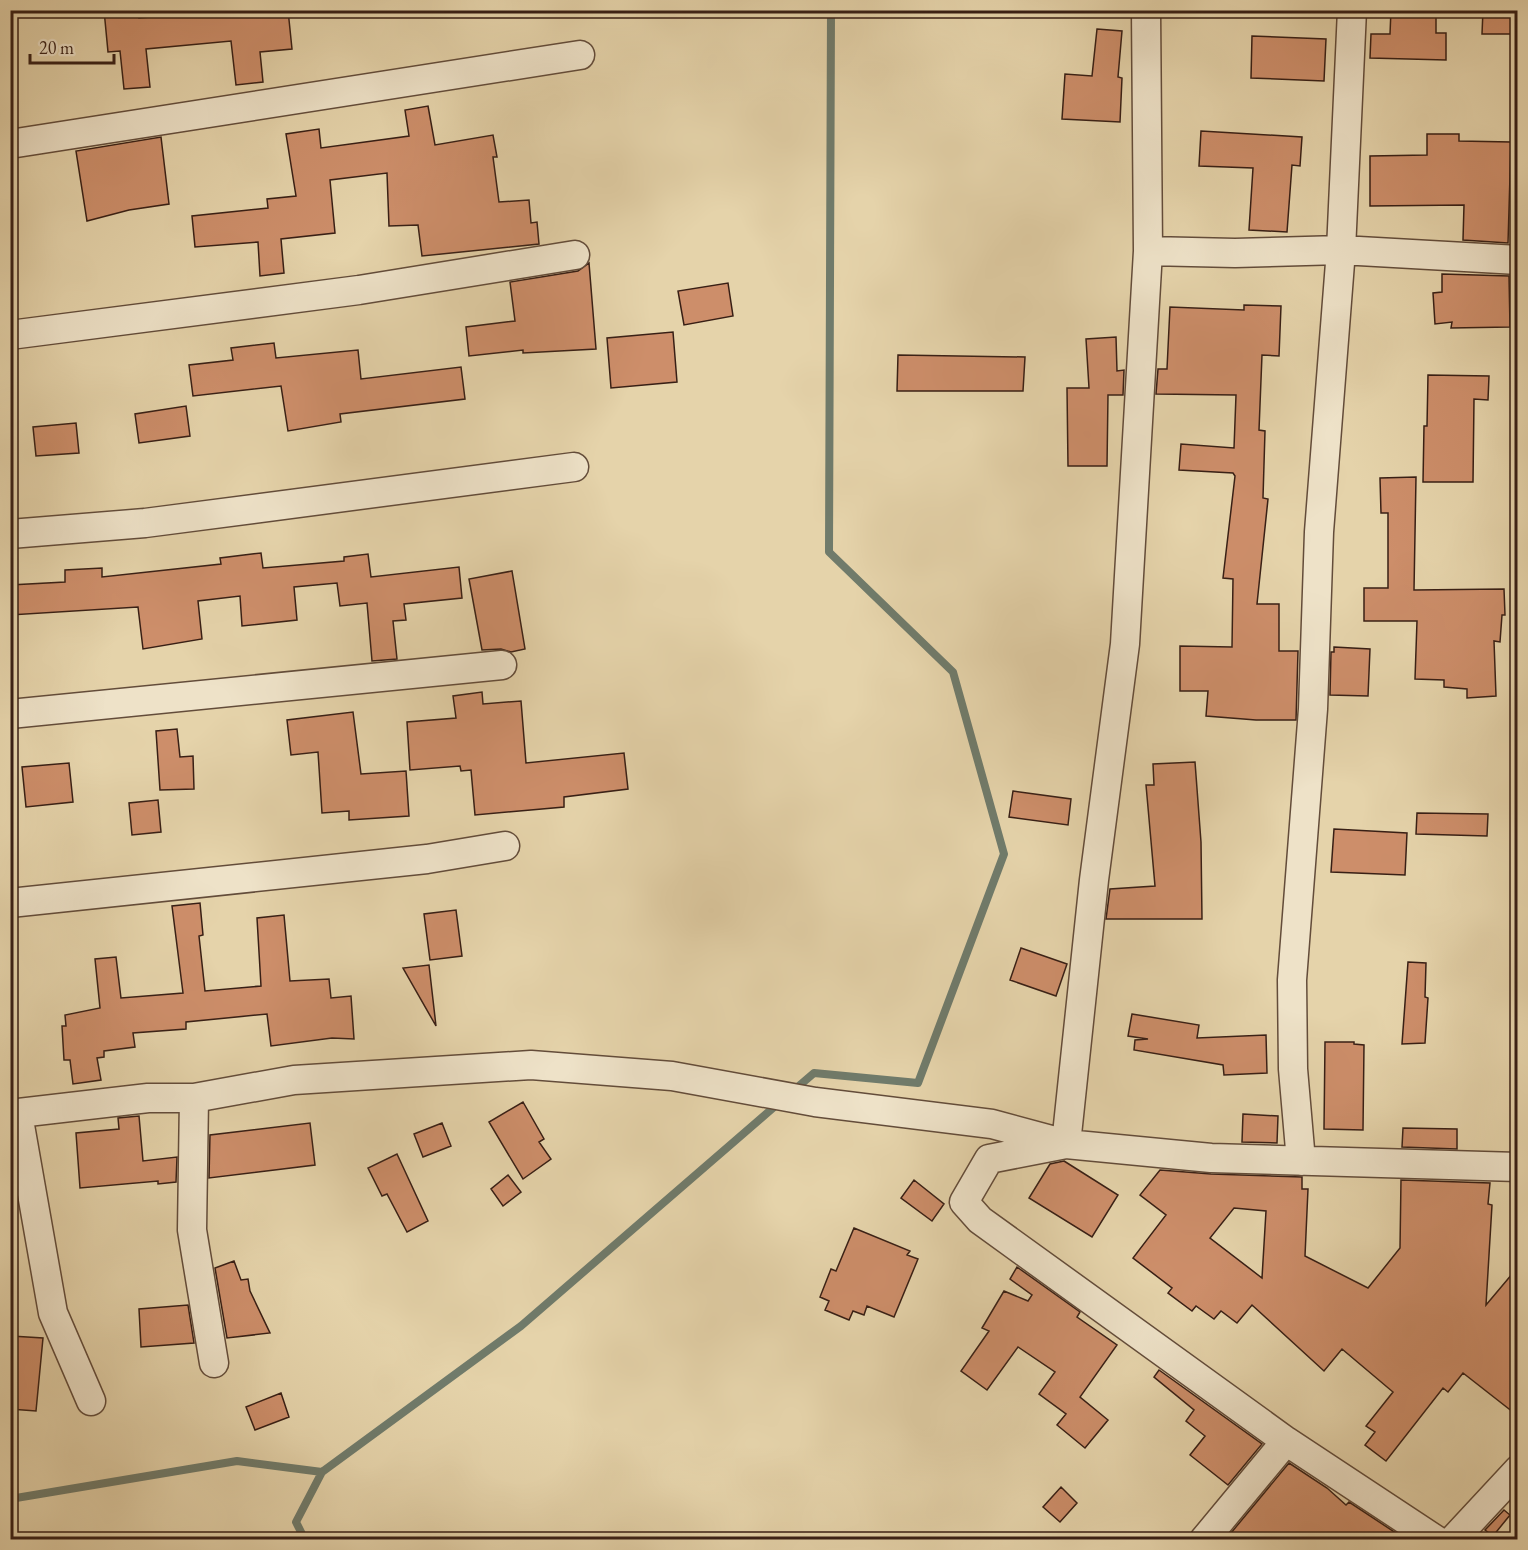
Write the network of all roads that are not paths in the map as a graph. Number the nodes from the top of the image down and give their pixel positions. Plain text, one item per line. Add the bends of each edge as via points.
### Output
1 (1146, 10) edge
2 (1352, 10) edge
3 (580, 55) dead end
4 (10, 144) edge
5 (1341, 250) junction
6 (1148, 251) junction
7 (574, 255) dead end
8 (1518, 260) edge
9 (10, 335) edge
10 (574, 467) dead end
11 (10, 534) edge
12 (502, 665) dead end
13 (10, 714) edge
14 (505, 846) dead end
15 (10, 903) edge
16 (194, 1098) junction
17 (14, 1114) edge
18 (1066, 1144) junction
19 (1300, 1161) junction
20 (1518, 1167) edge
21 (214, 1363) dead end
22 (90, 1401) dead end
23 (1286, 1441) junction
24 (1518, 1470) edge
25 (1204, 1539) edge
26 (1436, 1539) edge
27 (1453, 1539) edge

1 - 6 street
2 - 5 street
3 - 4 street
5 - 6 street
5 - 8 street
5 - 19 street via 1319,532 1313,709 1292,980
6 - 18 street via 1125,644 1094,880
7 - 9 street via 359,290
10 - 11 street via 145,523
12 - 13 street
14 - 15 street via 416,860
16 - 17 street via 147,1098
16 - 18 street via 294,1080 531,1065 672,1076 815,1102 992,1124
16 - 21 street via 192,1230
17 - 22 street via 53,1313
18 - 19 street via 1210,1158
18 - 23 street via 989,1159 964,1202 980,1220
19 - 20 street
23 - 25 street
23 - 26 street
24 - 27 street

